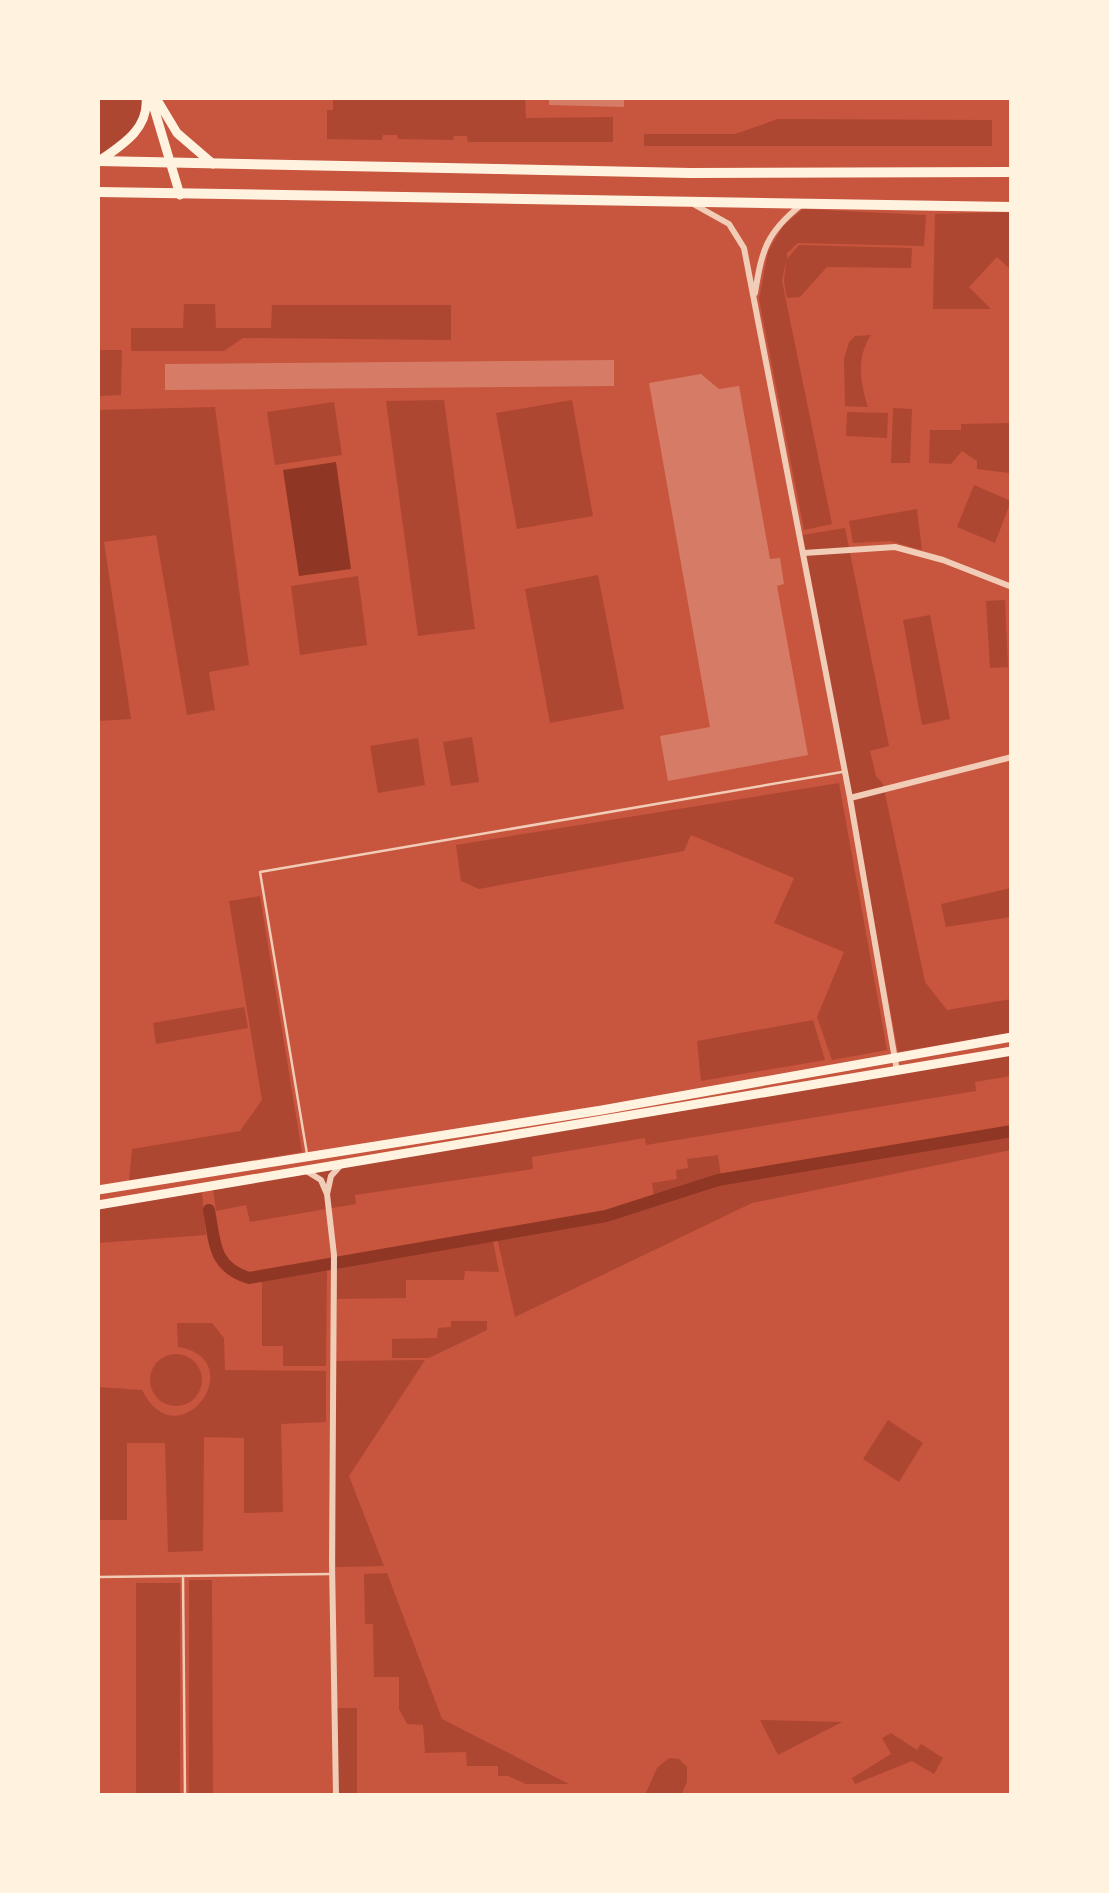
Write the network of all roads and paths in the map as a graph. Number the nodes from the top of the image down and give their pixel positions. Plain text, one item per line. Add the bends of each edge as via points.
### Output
1 (151, 98) edge
2 (98, 161) edge
3 (172, 163) junction
4 (213, 164) junction
5 (1012, 172) edge
6 (98, 192) edge
7 (180, 194) junction
8 (690, 202) junction
9 (801, 205) junction
10 (1012, 206) edge
11 (754, 300) junction
12 (804, 553) junction
13 (1012, 587) edge
14 (1012, 757) edge
15 (844, 771) junction
16 (850, 798) junction
17 (1012, 1037) edge
18 (1012, 1051) edge
19 (894, 1056) junction
20 (897, 1071) junction
21 (307, 1156) junction
22 (340, 1166) junction
23 (306, 1171) junction
24 (98, 1190) edge
25 (327, 1194) junction
26 (98, 1206) edge
27 (332, 1574) junction
28 (183, 1576) junction
29 (98, 1577) edge
30 (185, 1796) edge
31 (336, 1796) edge

1 - 2 main road via 134,136
1 - 3 main road
1 - 4 main road
2 - 3 main road
3 - 4 main road
3 - 7 main road
4 - 5 main road
6 - 7 main road
7 - 8 main road
8 - 9 main road
8 - 11 street via 729,224 744,248
9 - 10 main road
9 - 11 street via 762,249
11 - 12 street
12 - 13 street via 895,547
12 - 15 street
14 - 16 street
15 - 16 street
15 - 21 lane via 260,872
16 - 19 street
17 - 19 main road
18 - 20 main road
19 - 20 street
19 - 21 main road
20 - 22 main road
21 - 24 main road
22 - 23 main road
22 - 25 street
23 - 25 street
23 - 26 main road
25 - 27 street via 334,1255
27 - 28 lane
27 - 31 street
28 - 29 lane
28 - 30 lane

